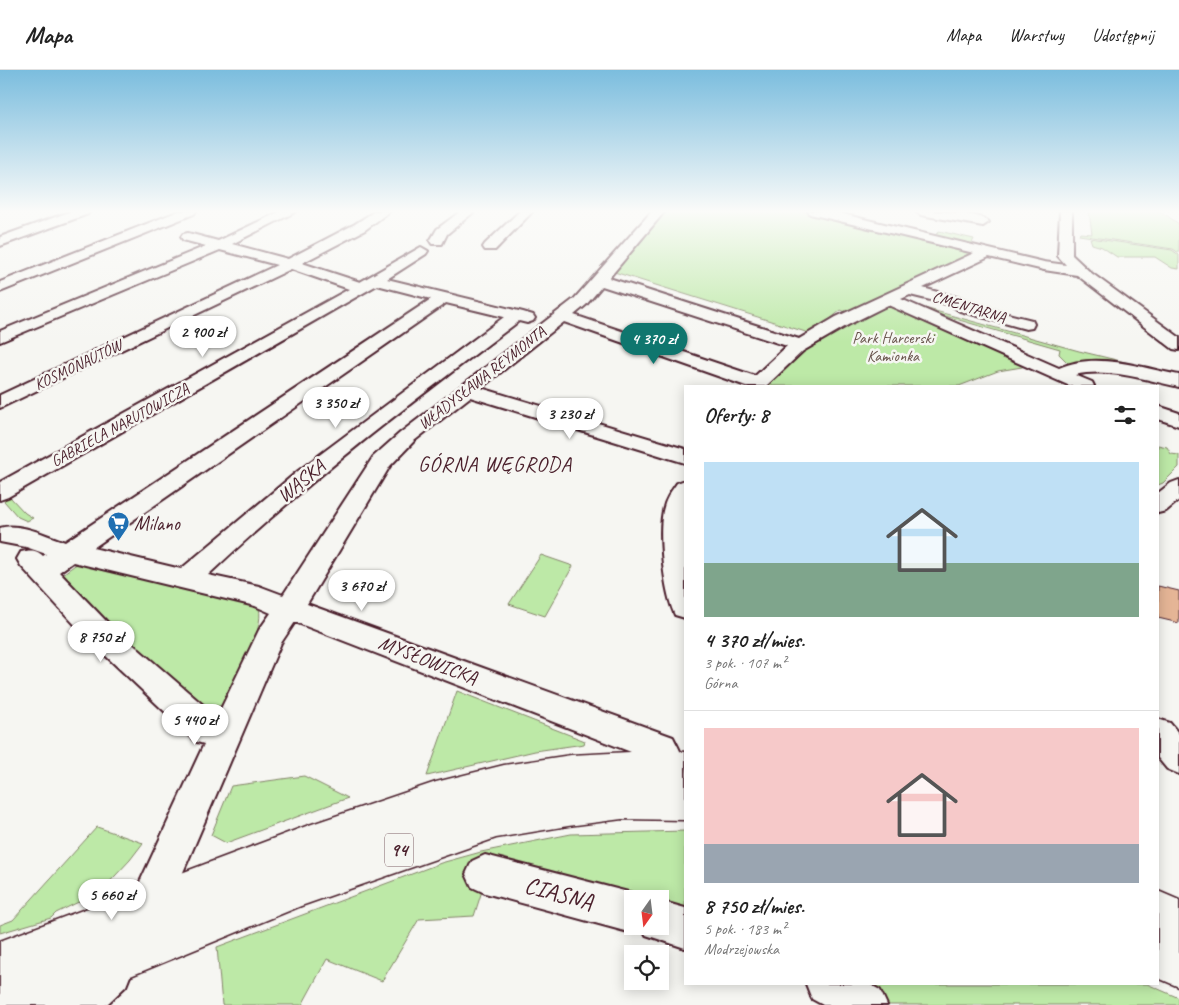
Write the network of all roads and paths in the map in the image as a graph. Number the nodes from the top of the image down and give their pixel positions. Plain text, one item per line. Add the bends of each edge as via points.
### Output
1 (81, 255) edge
2 (197, 255) edge
3 (255, 255) edge
4 (308, 255) edge
5 (415, 255) edge
6 (622, 255) edge
7 (976, 255) edge
8 (998, 255) edge
9 (1065, 255) edge
10 (290, 264) junction
11 (1079, 271) junction
12 (600, 280) junction
13 (368, 284) junction
14 (0, 287) edge
15 (911, 290) junction
16 (444, 297) junction
17 (888, 299) junction
18 (517, 315) junction
19 (556, 320) junction
20 (1026, 324) dead end
21 (0, 337) edge
22 (801, 345) junction
23 (1179, 346) edge
24 (1072, 378) edge
25 (1179, 381) edge
26 (5, 382) dead end
27 (756, 385) edge
28 (466, 390) junction
29 (23, 391) junction
30 (0, 402) edge
31 (1159, 412) edge
32 (1179, 420) edge
33 (684, 456) edge
34 (1179, 488) edge
35 (684, 490) edge
36 (0, 492) edge
37 (1159, 504) edge
38 (3, 532) edge
39 (68, 552) junction
40 (41, 571) junction
41 (186, 580) junction
42 (684, 601) edge
43 (288, 608) junction
44 (227, 733) junction
45 (1159, 735) edge
46 (1179, 758) edge
47 (680, 780) edge
48 (485, 874) dead end
49 (148, 908) junction
50 (624, 911) edge
51 (1159, 913) edge
52 (1179, 922) edge
53 (669, 924) edge
54 (684, 928) edge
55 (1159, 955) edge
56 (127, 956) junction
57 (0, 964) edge
58 (1179, 964) edge
59 (829, 985) edge
60 (0, 1005) edge
61 (75, 1005) edge
62 (865, 1005) edge

1 - 14 street
2 - 21 street
3 - 10 street
4 - 10 street, KOSMONAUTÓW
5 - 13 street, GABRIELA NARUTOWICZA
6 - 12 street, WŁADYSŁAWA REYMONTA
7 - 15 street, CMENTARNA
8 - 11 street
9 - 11 street
10 - 13 street
10 - 29 street, KOSMONAUTÓW
11 - 23 street
12 - 19 street, WŁADYSŁAWA REYMONTA via 580,302
12 - 22 street
13 - 16 street
13 - 36 street, GABRIELA NARUTOWICZA
15 - 17 street, CMENTARNA
15 - 20 street, CMENTARNA
16 - 18 street
16 - 39 street
17 - 22 street, CMENTARNA
17 - 24 street
18 - 19 street
18 - 41 street, WĄSKA via 305,477
19 - 27 street
19 - 28 street, WŁADYSŁAWA REYMONTA
22 - 27 street, CMENTARNA
24 - 25 street via 1091,367
26 - 29 street
28 - 33 street
28 - 43 street, WŁADYSŁAWA REYMONTA via 385,457
29 - 30 street, KOSMONAUTÓW
31 - 32 street
34 - 37 street
35 - 42 street via 674,518
38 - 39 street, MYSŁOWICKA
38 - 40 street
39 - 40 street
39 - 41 street, MYSŁOWICKA
40 - 44 street via 97,630 209,731
41 - 43 street, MYSŁOWICKA
43 - 44 street, WŁADYSŁAWA REYMONTA via 269,638
43 - 47 street, MYSŁOWICKA via 661,748
44 - 49 street, WŁADYSŁAWA REYMONTA
45 - 46 street
47 - 49 main road, 94 via 570,773 504,784 436,801 309,845
47 - 56 main road, 94 via 622,800 496,818 442,835 223,915
48 - 50 street, CIASNA
49 - 56 street, WŁADYSŁAWA REYMONTA
49 - 57 main road, 94
51 - 52 main road
53 - 54 street
55 - 58 main road
56 - 60 main road, 94
56 - 61 street
59 - 62 street

